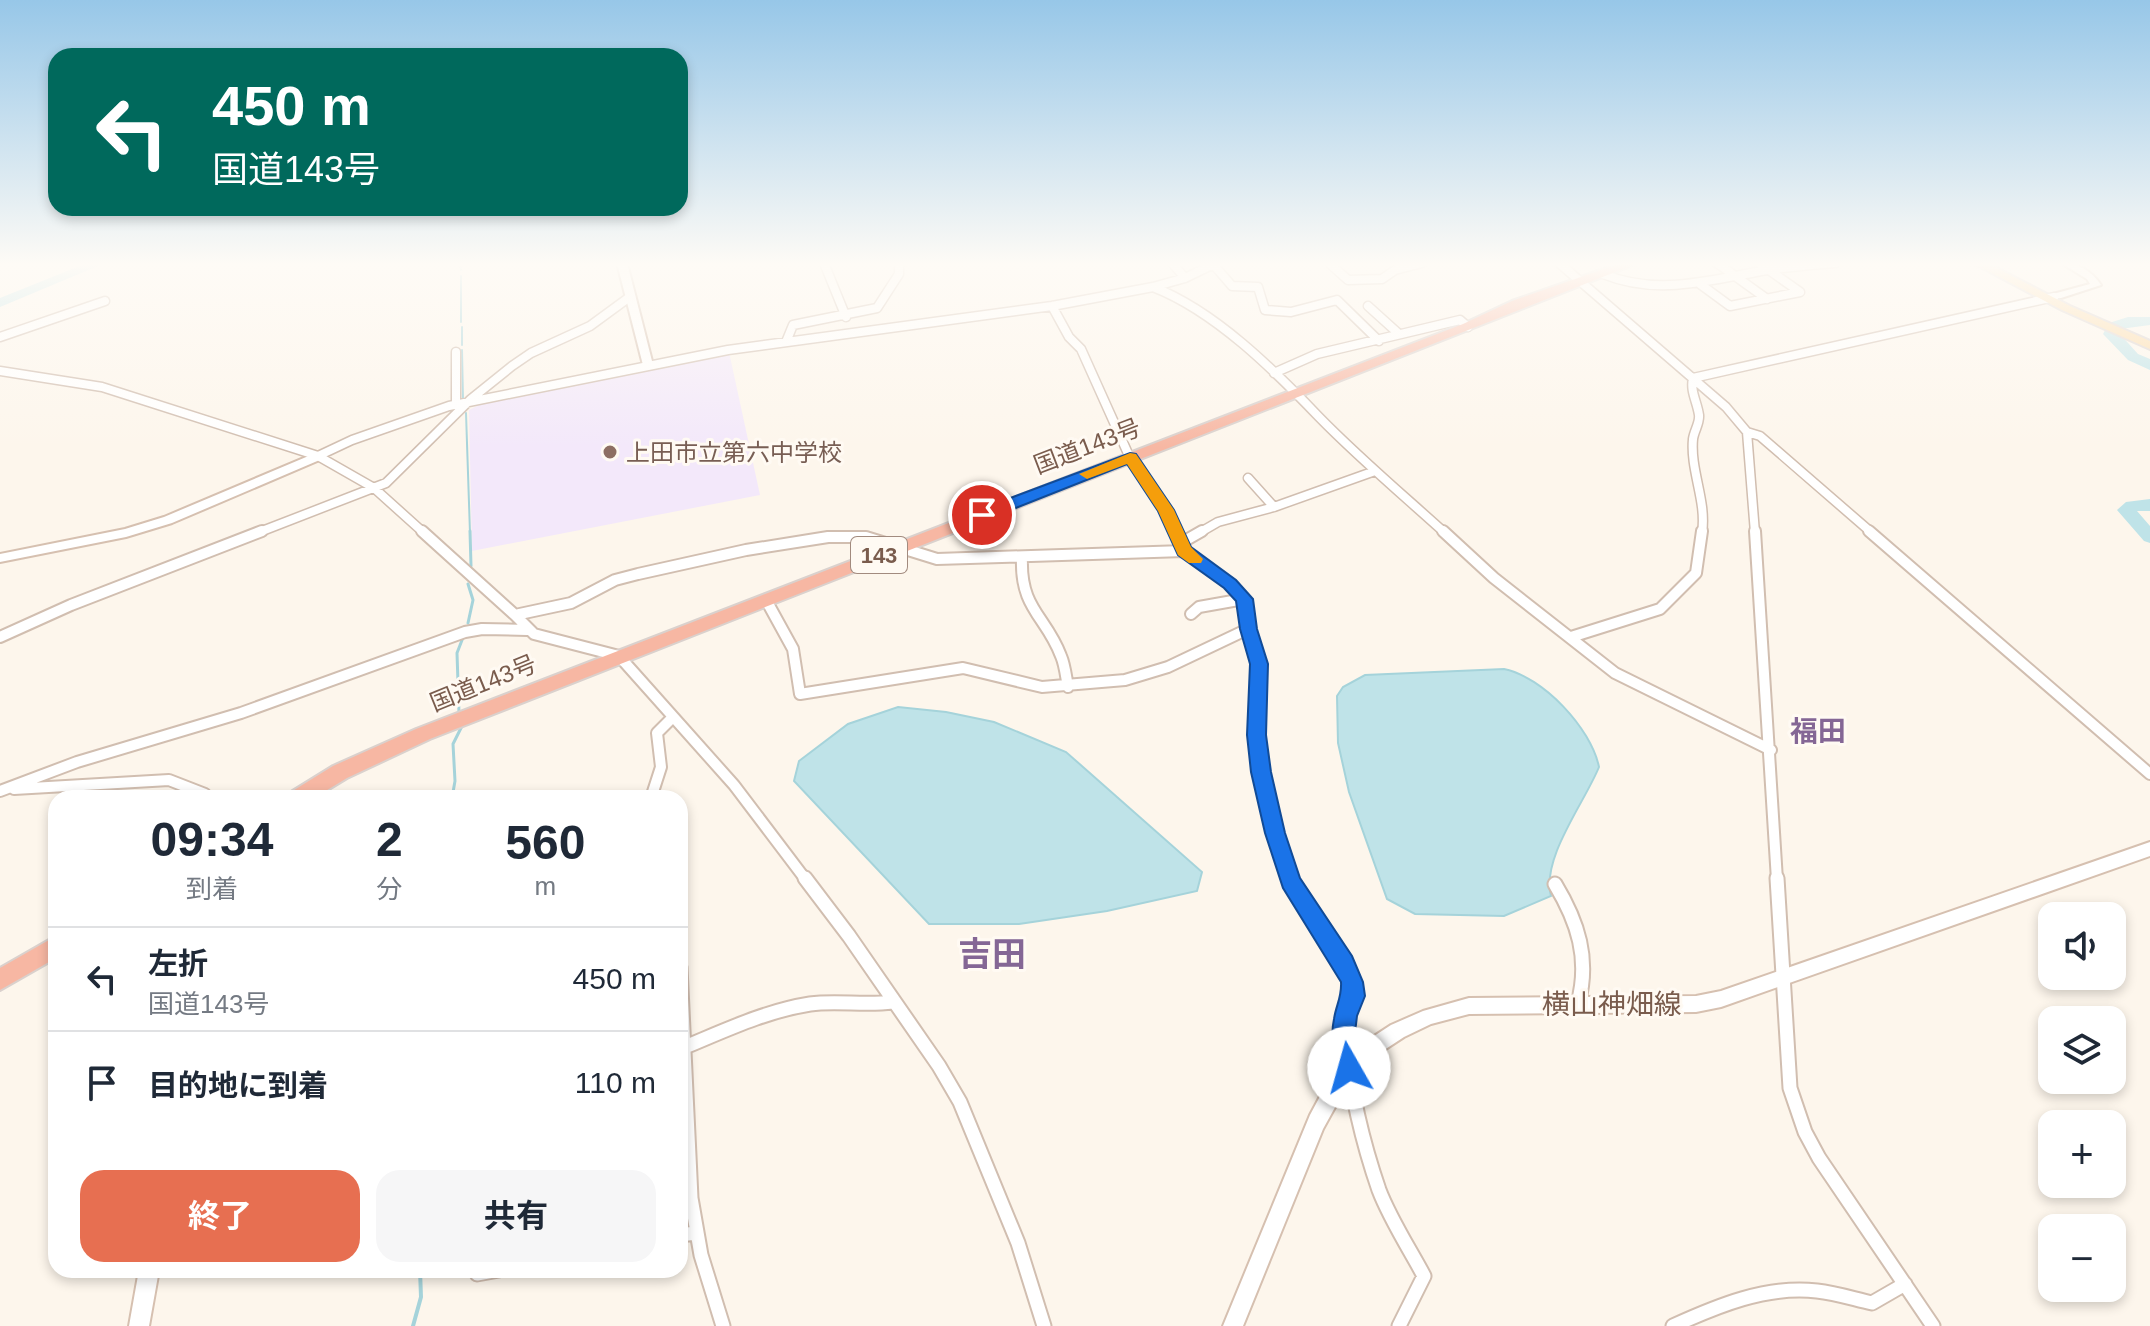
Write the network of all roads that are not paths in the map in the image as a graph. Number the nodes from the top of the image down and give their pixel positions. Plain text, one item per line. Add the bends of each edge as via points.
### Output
1 (35, 325) edge
2 (592, 325) edge
3 (638, 325) edge
4 (794, 325) edge
5 (912, 325) edge
6 (1062, 325) edge
7 (1215, 325) edge
8 (1362, 325) edge
9 (1389, 325) edge
10 (1439, 325) edge
11 (1466, 325) edge
12 (1473, 325) edge
13 (1631, 325) edge
14 (1928, 325) edge
15 (2111, 325) edge
16 (1468, 327) junction
17 (1399, 334) junction
18 (0, 337) edge
19 (2145, 339) edge
20 (1379, 341) junction
21 (786, 342) junction
22 (456, 352) dead end
23 (648, 365) junction
24 (0, 371) edge
25 (1274, 373) junction
26 (1693, 378) junction
27 (1297, 391) junction
28 (467, 403) junction
29 (456, 405) junction
30 (1747, 432) junction
31 (318, 456) junction
32 (1130, 458) junction
33 (1375, 471) junction
34 (1248, 478) dead end
35 (374, 488) junction
36 (1274, 507) junction
37 (1182, 547) junction
38 (898, 548) junction
39 (0, 558) edge
40 (1022, 558) junction
41 (1244, 599) junction
42 (766, 600) junction
43 (1191, 614) dead end
44 (515, 615) junction
45 (1248, 629) junction
46 (527, 630) junction
47 (0, 637) edge
48 (1571, 637) junction
49 (619, 656) junction
50 (1068, 687) junction
51 (672, 718) junction
52 (1771, 750) junction
53 (2150, 774) edge
54 (2, 790) edge
55 (195, 790) edge
56 (313, 790) edge
57 (655, 790) edge
58 (2150, 849) edge
59 (1555, 884) dead end
60 (48, 951) edge
61 (1782, 979) junction
62 (0, 980) edge
63 (892, 1002) junction
64 (1578, 1003) junction
65 (688, 1046) edge
66 (1349, 1068) junction
67 (688, 1234) edge
68 (148, 1278) edge
69 (1905, 1284) junction
70 (139, 1326) edge
71 (723, 1326) edge
72 (1044, 1326) edge
73 (1233, 1326) edge
74 (1399, 1326) edge
75 (1673, 1326) edge
76 (1933, 1326) edge

1 - 18 street
2 - 28 street via 521,359
3 - 23 street
4 - 21 street
5 - 21 street
6 - 32 street via 1081,349
7 - 25 street
8 - 20 street
9 - 17 street
10 - 17 street
11 - 16 street
12 - 16 highway, 国道143号 / 143
13 - 26 street
14 - 26 street
15 - 19 main road
16 - 27 highway, 国道143号 / 143
17 - 20 street
20 - 25 street via 1317,354
21 - 23 street
22 - 29 street
23 - 28 street
24 - 31 street via 102,387
25 - 27 street
26 - 30 street
26 - 48 street via 1700,418 1693,438 1696,478 1705,514 1696,573 1660,609
27 - 32 highway, 国道143号 / 143
27 - 33 street
28 - 29 street
28 - 35 street via 386,483
29 - 31 street
30 - 52 street
30 - 53 street via 1760,436
31 - 35 street
31 - 39 street via 168,520
32 - 37 street via 1166,510
32 - 38 highway, 国道143号 / 143
33 - 36 street
33 - 48 street via 1494,578
34 - 36 street
35 - 44 street
35 - 47 street
36 - 37 street via 1218,522
37 - 40 street
37 - 41 street
38 - 40 street via 937,559
38 - 42 highway, 国道143号 / 143
38 - 44 street via 856,536 779,545 615,580 571,603
40 - 50 street via 1021,582 1061,655
41 - 43 street via 1199,607
41 - 45 street
42 - 49 highway, 国道143号 / 143
42 - 50 street via 793,649 800,694 963,668 1042,687
44 - 46 street
45 - 50 street via 1168,667 1125,680
45 - 66 street via 1259,664 1257,735 1275,833 1291,881 1352,982 1344,1033
46 - 49 street
46 - 54 street via 472,627 241,713
48 - 52 street via 1615,673
49 - 51 street
49 - 56 highway, 国道143号 / 143 via 384,751
51 - 57 street via 657,733 663,761
51 - 63 street via 768,828
52 - 61 street
54 - 55 street via 169,780
58 - 61 street, 横山神畑線
59 - 64 street via 1579,933 1585,972
60 - 62 highway
61 - 64 street, 横山神畑線 via 1696,1004
61 - 69 street via 1790,1088 1805,1132
63 - 65 street via 812,1003
63 - 72 street via 960,1102 1018,1243
64 - 66 street, 横山神畑線 via 1480,1005 1437,1012 1390,1033
66 - 73 street, 横山神畑線 via 1315,1120
66 - 74 street via 1380,1192 1424,1276
67 - 71 street
68 - 70 street
69 - 75 street via 1872,1303 1812,1290 1766,1294 1711,1308
69 - 76 street

